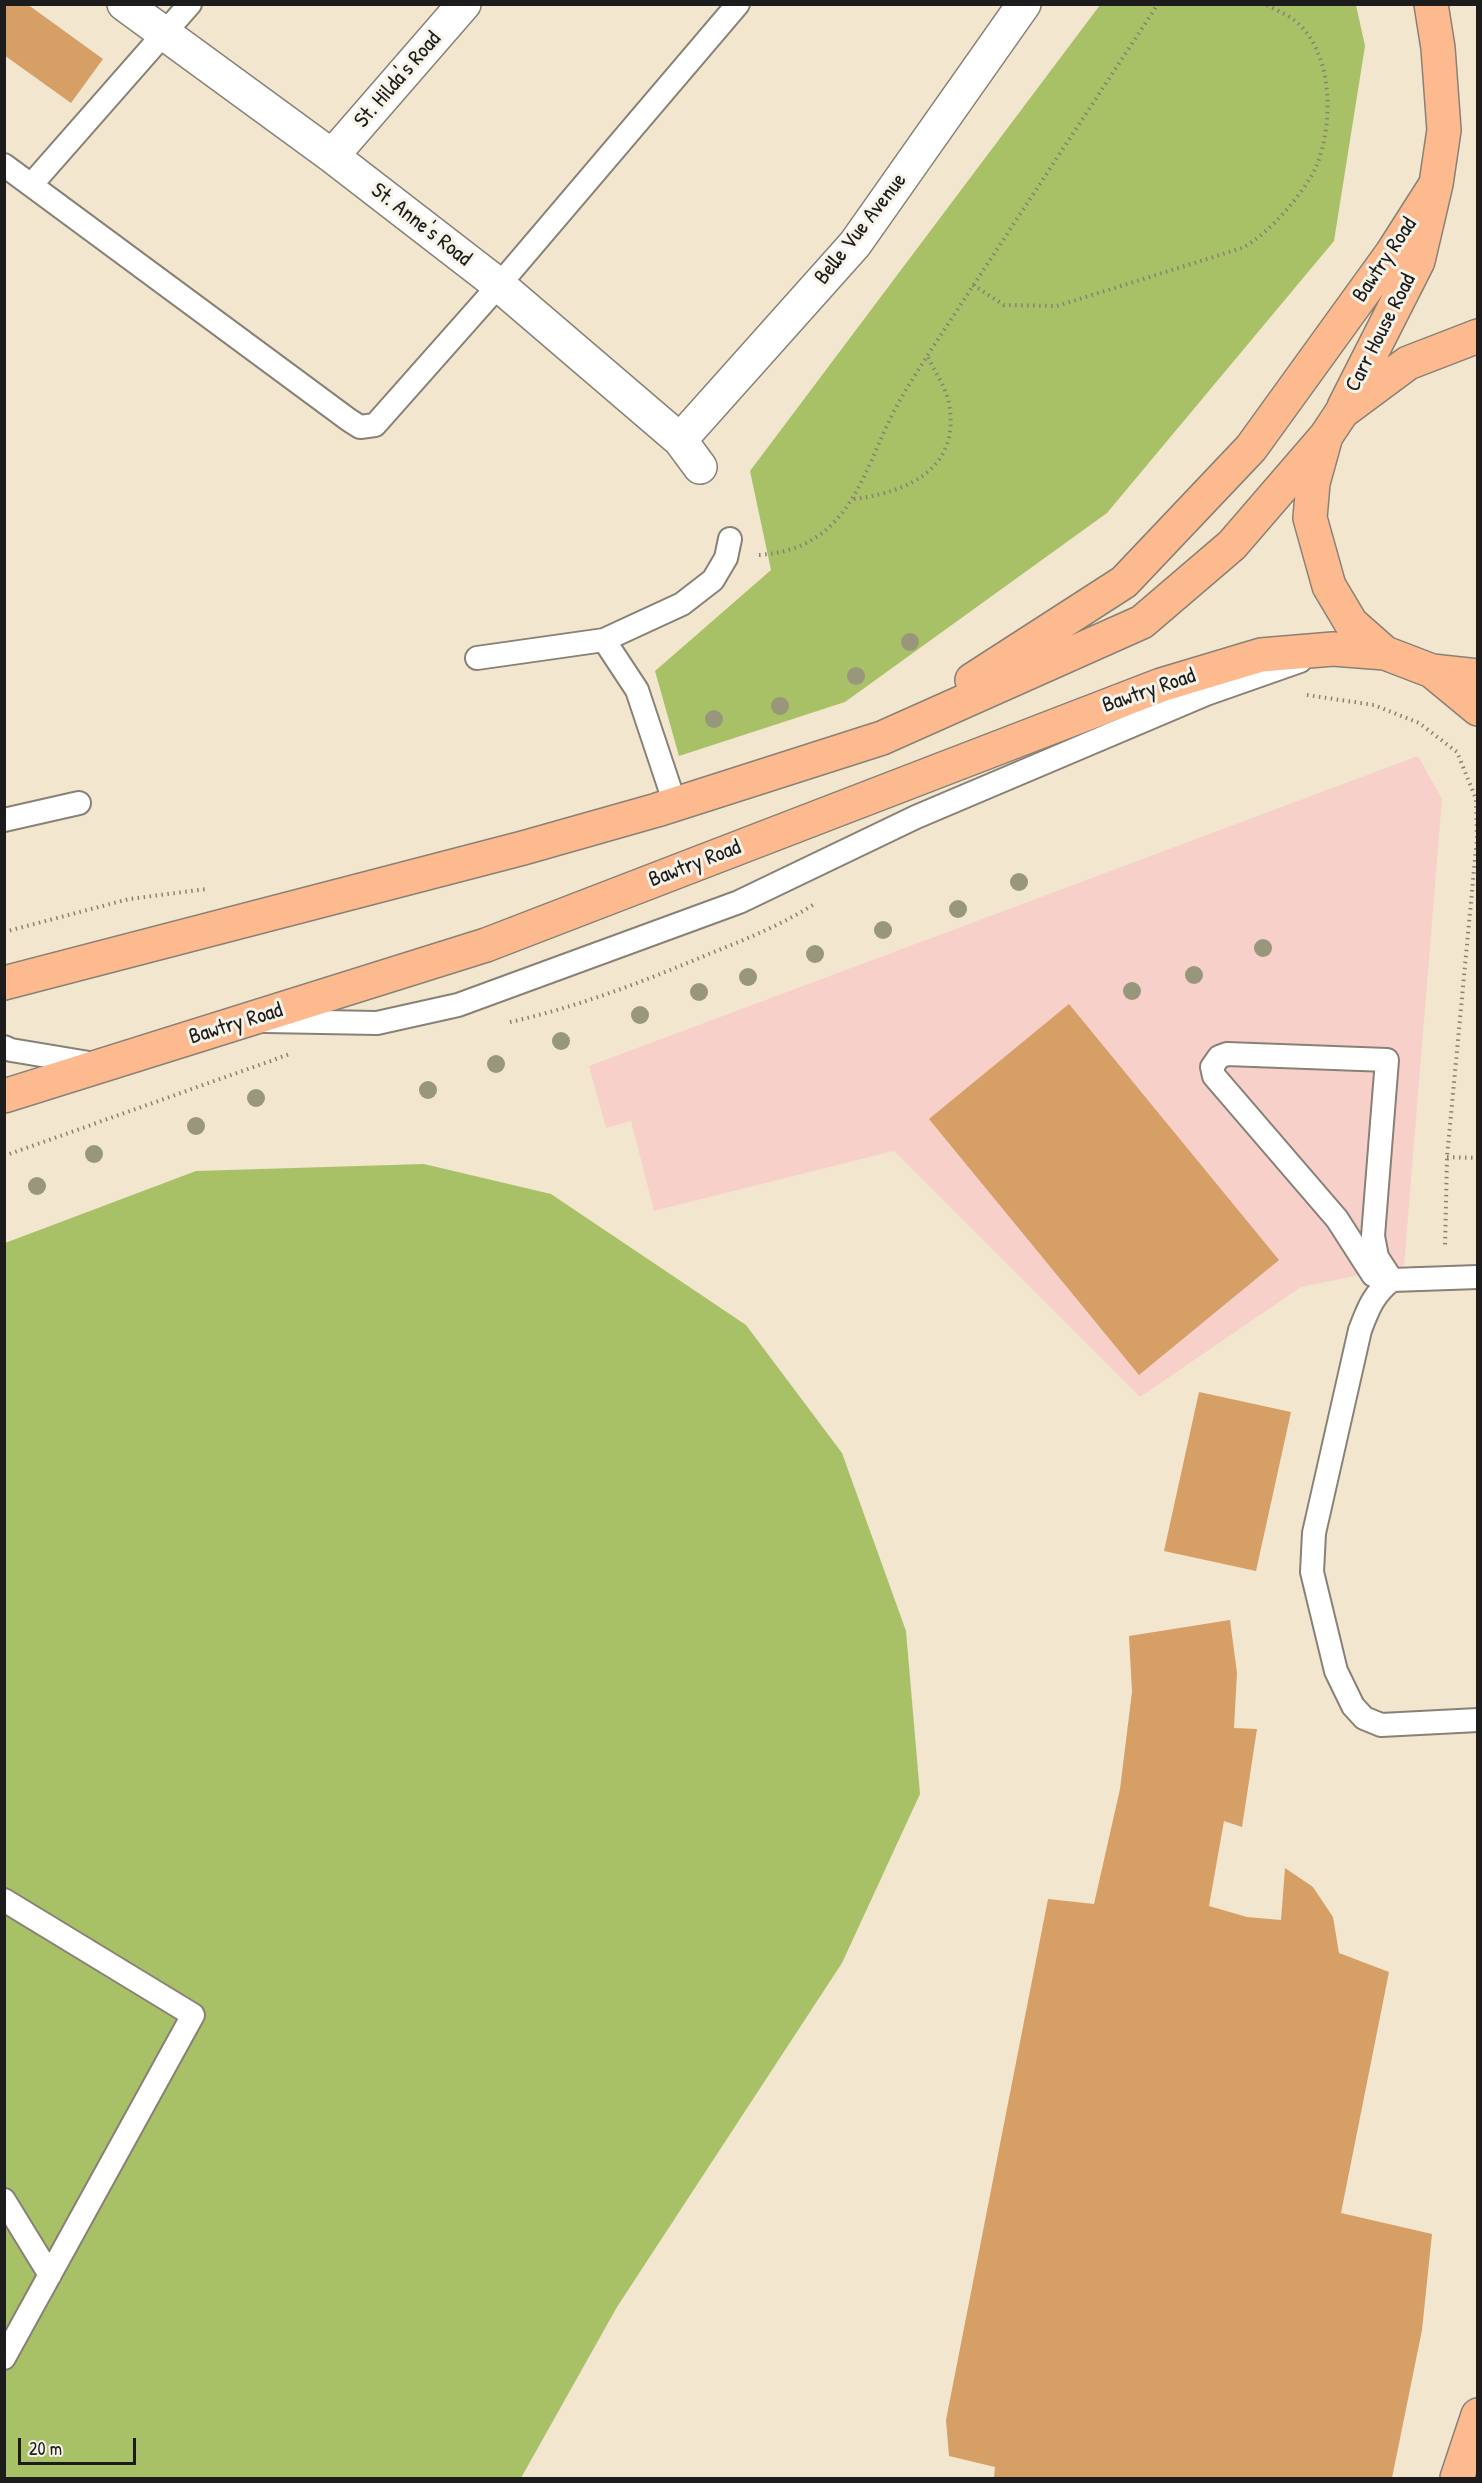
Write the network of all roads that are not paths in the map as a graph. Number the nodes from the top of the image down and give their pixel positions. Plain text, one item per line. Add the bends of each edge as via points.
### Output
1 (124, 4) edge
2 (190, 4) edge
3 (464, 4) edge
4 (738, 4) edge
5 (1024, 4) edge
6 (1431, 4) edge
7 (165, 34) junction
8 (332, 156) junction
9 (4, 165) edge
10 (1436, 184) junction
11 (31, 185) junction
12 (499, 285) junction
13 (1478, 336) edge
14 (1334, 424) junction
15 (680, 440) junction
16 (700, 467) dead end
17 (728, 549) road end
18 (604, 640) junction
19 (1333, 649) junction
20 (1385, 653) junction
21 (477, 658) dead end
22 (1432, 671) junction
23 (1478, 676) edge
24 (1478, 709) edge
25 (882, 738) junction
26 (79, 802) dead end
27 (675, 804) junction
28 (4, 820) edge
29 (4, 983) edge
30 (248, 1021) junction
31 (4, 1047) edge
32 (103, 1065) junction
33 (4, 1096) edge
34 (1478, 1277) edge
35 (1392, 1280) junction
36 (1478, 1720) edge
37 (4, 1900) edge
38 (4, 2200) edge
39 (50, 2275) junction
40 (4, 2358) edge
41 (1478, 2415) edge
42 (1457, 2478) edge

1 - 7 street, St. Anne's Road
2 - 7 lane
3 - 8 street, St. Hilda's Road
4 - 12 lane
5 - 15 street, Belle Vue Avenue via 855,244
6 - 10 highway, Carr House Road via 1444,130
7 - 8 street, St. Anne's Road
7 - 11 lane
8 - 12 street, St. Anne's Road
9 - 11 lane
10 - 14 highway, Carr House Road via 1418,261
10 - 25 highway, Bawtry Road via 1392,253 1251,448 1124,582
11 - 12 lane via 360,427 375,424
12 - 15 street, St. Anne's Road
13 - 14 highway via 1408,363
14 - 20 highway via 1312,483 1310,518 1329,586 1351,623
14 - 25 highway, Bawtry Road via 1232,545 1142,622
15 - 16 street, St. Anne's Road
17 - 18 lane via 714,580 682,604
18 - 21 lane
18 - 27 lane via 638,690
19 - 20 highway, Bawtry Road
19 - 30 highway, Bawtry Road via 1261,654 1161,685 486,945
19 - 30 lane via 1206,694 937,808 739,902 458,1005 377,1023
20 - 22 highway
22 - 23 highway
22 - 24 highway
25 - 27 highway, Bawtry Road
26 - 28 lane
27 - 29 highway, Bawtry Road via 512,851
30 - 32 highway, Bawtry Road
31 - 32 lane
32 - 33 highway, Bawtry Road
34 - 35 lane
35 - 35 lane via 1377,1257 1373,1236 1387,1060 1227,1054 1219,1057 1212,1067 1214,1076 1337,1219 1373,1275
35 - 36 lane via 1370,1303 1360,1330 1314,1533 1312,1572 1336,1671 1353,1706 1364,1718 1381,1725
37 - 39 lane via 193,2015
38 - 39 lane
39 - 40 lane
41 - 42 highway

